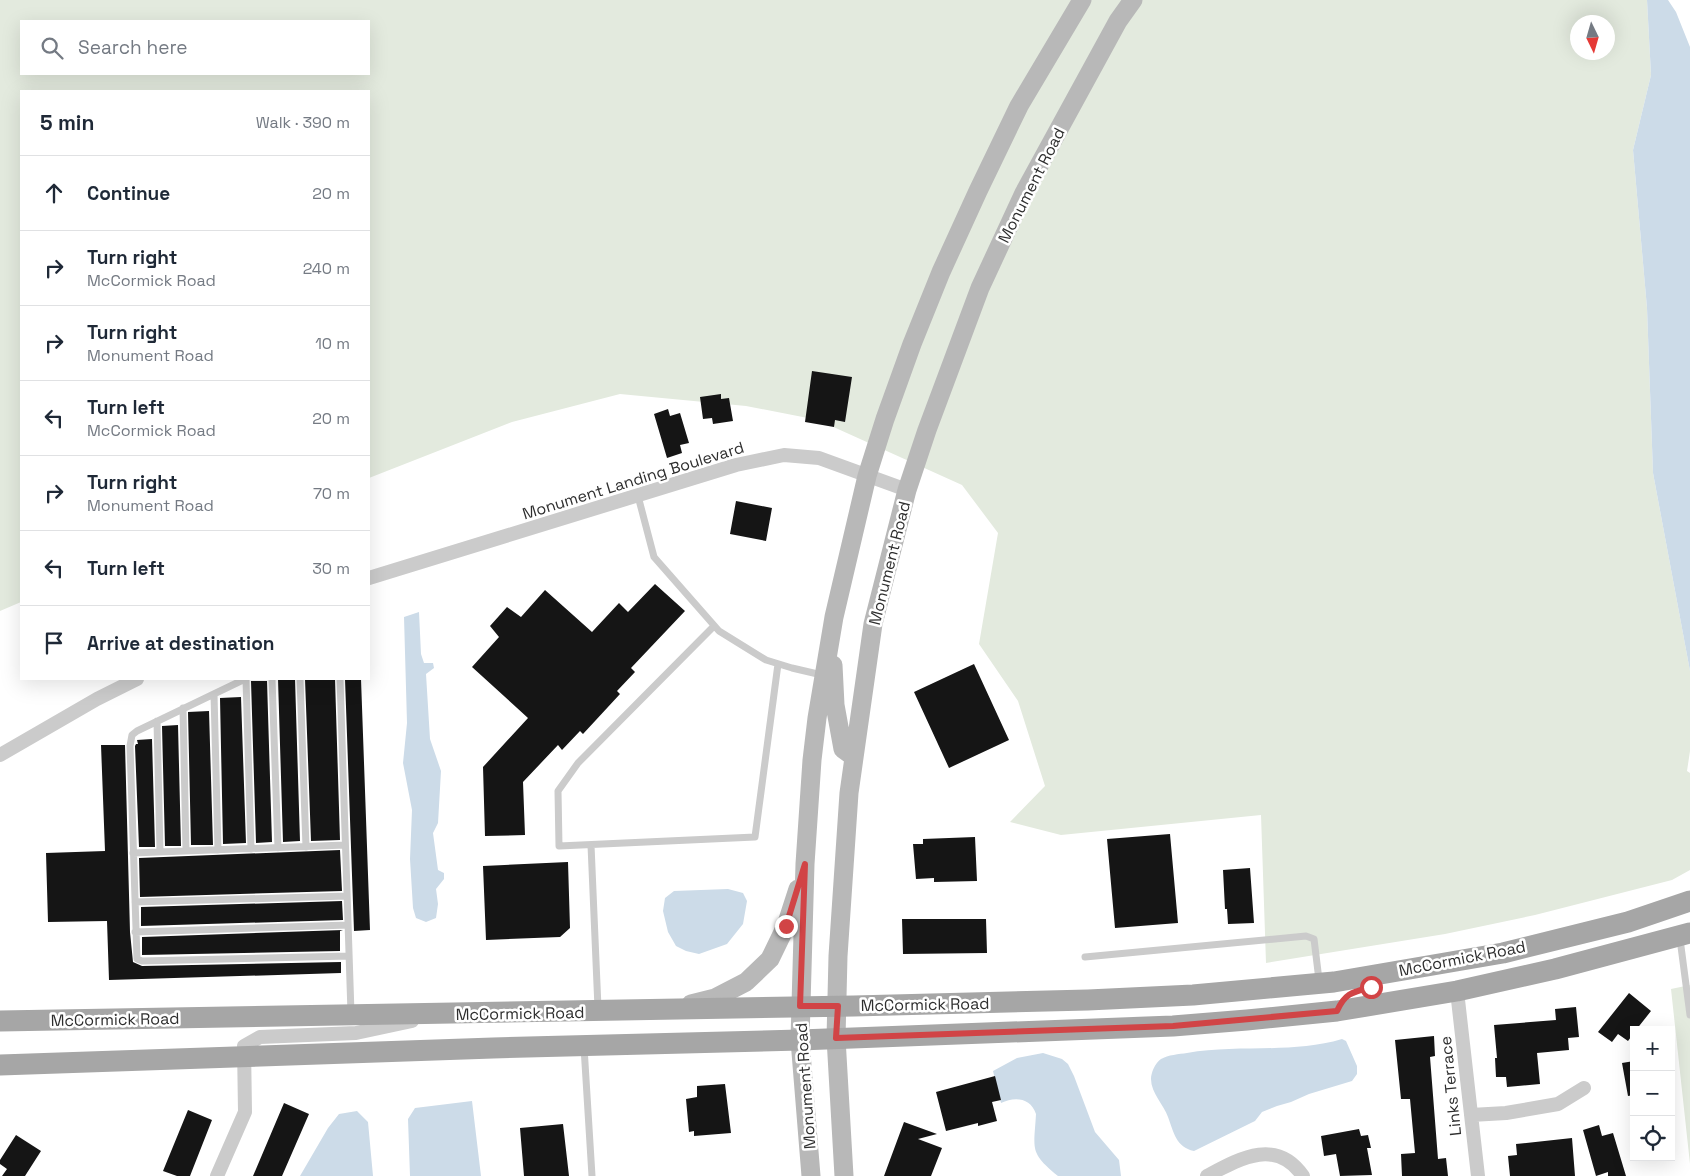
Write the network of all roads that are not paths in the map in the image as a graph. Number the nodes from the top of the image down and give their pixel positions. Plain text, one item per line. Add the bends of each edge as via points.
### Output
1 (1082, 0) edge
2 (1133, 0) edge
3 (867, 476) junction
4 (907, 490) junction
5 (638, 496) junction
6 (370, 578) edge
7 (834, 616) junction
8 (714, 626) junction
9 (778, 664) junction
10 (823, 675) junction
11 (135, 680) edge
12 (243, 680) edge
13 (245, 680) edge
14 (272, 680) edge
15 (300, 680) edge
16 (340, 680) edge
17 (214, 694) junction
18 (183, 708) junction
19 (157, 721) junction
20 (0, 755) edge
21 (854, 757) junction
22 (591, 845) junction
23 (346, 846) junction
24 (306, 847) junction
25 (278, 848) junction
26 (250, 849) junction
27 (218, 850) junction
28 (186, 851) junction
29 (160, 852) junction
30 (133, 853) junction
31 (805, 864) junction
32 (347, 896) junction
33 (1690, 901) edge
34 (135, 902) junction
35 (1653, 913) junction
36 (1690, 918) edge
37 (348, 924) junction
38 (136, 932) junction
39 (1685, 934) edge
40 (1635, 948) junction
41 (1503, 953) junction
42 (349, 956) junction
43 (1085, 957) dead end
44 (1320, 983) junction
45 (1457, 991) junction
46 (800, 1006) junction
47 (838, 1006) junction
48 (670, 1009) junction
49 (598, 1011) junction
50 (1337, 1011) junction
51 (442, 1015) junction
52 (351, 1016) junction
53 (1690, 1016) edge
54 (0, 1021) edge
55 (1160, 1026) junction
56 (836, 1038) junction
57 (800, 1040) junction
58 (584, 1045) junction
59 (243, 1057) junction
60 (0, 1065) edge
61 (1584, 1088) dead end
62 (1471, 1116) junction
63 (217, 1176) edge
64 (592, 1176) edge
65 (812, 1176) edge
66 (844, 1176) edge
67 (1207, 1176) edge
68 (1303, 1176) edge
69 (1478, 1176) edge

1 - 3 main road, Monument Road via 1019,106 965,218 912,344
2 - 4 main road, Monument Road via 1118,21 1016,210 980,288
3 - 4 street, Monument Landing Boulevard
3 - 5 street, Monument Landing Boulevard via 819,458 784,455 736,465
3 - 7 main road, Monument Road
4 - 21 main road, Monument Road via 873,624
5 - 6 street, Monument Landing Boulevard
5 - 8 lane via 654,557
7 - 10 main road, Monument Road
7 - 21 main road via 835,705 844,749
8 - 9 lane via 766,660
8 - 22 lane via 578,763 558,791 560,846
9 - 10 lane
9 - 22 lane via 755,838
10 - 31 main road, Monument Road via 812,760
11 - 20 street
12 - 17 lane
13 - 26 lane
14 - 25 lane
15 - 24 lane
16 - 23 lane
17 - 18 lane
17 - 27 lane
18 - 19 lane
18 - 28 lane
19 - 29 lane
19 - 30 lane via 137,731 130,739
21 - 47 main road, Monument Road via 846,830
22 - 49 lane
23 - 24 lane
23 - 32 lane
24 - 25 lane
25 - 26 lane
26 - 27 lane
27 - 28 lane
28 - 29 lane
29 - 30 lane
30 - 34 lane
31 - 46 main road, Monument Road
31 - 48 main road via 786,926 770,959 746,982 715,998
32 - 34 lane
32 - 37 lane
33 - 35 main road, McCormick Road
34 - 38 lane
35 - 40 main road via 1649,930
35 - 41 main road, McCormick Road
36 - 39 main road
37 - 38 lane
37 - 42 lane
38 - 42 lane via 136,956 142,961
39 - 40 main road, McCormick Road
39 - 53 lane
40 - 45 main road, McCormick Road
41 - 44 main road, McCormick Road
41 - 50 main road via 1462,971 1347,995
42 - 52 lane
43 - 44 lane via 1306,936 1314,939
44 - 47 main road, McCormick Road via 1193,995
44 - 55 main road via 1308,1001 1194,1014 1170,1019
45 - 50 main road, McCormick Road
45 - 62 street, Links Terrace
46 - 47 main road, McCormick Road
46 - 48 main road, McCormick Road
46 - 57 main road, Monument Road
47 - 56 main road, Monument Road
48 - 49 main road, McCormick Road
49 - 51 main road, McCormick Road
50 - 55 main road, McCormick Road
51 - 52 main road, McCormick Road
51 - 59 street via 356,1033 260,1037 244,1046
52 - 54 main road, McCormick Road
55 - 56 main road, McCormick Road
56 - 57 main road, McCormick Road
56 - 66 main road, Monument Road
57 - 58 main road, McCormick Road
57 - 65 main road, Monument Road
58 - 59 main road, McCormick Road
58 - 64 lane
59 - 60 main road, McCormick Road
59 - 63 street via 245,1112
61 - 62 street via 1558,1104
62 - 69 street, Links Terrace
67 - 68 street via 1252,1154 1273,1154 1283,1158

